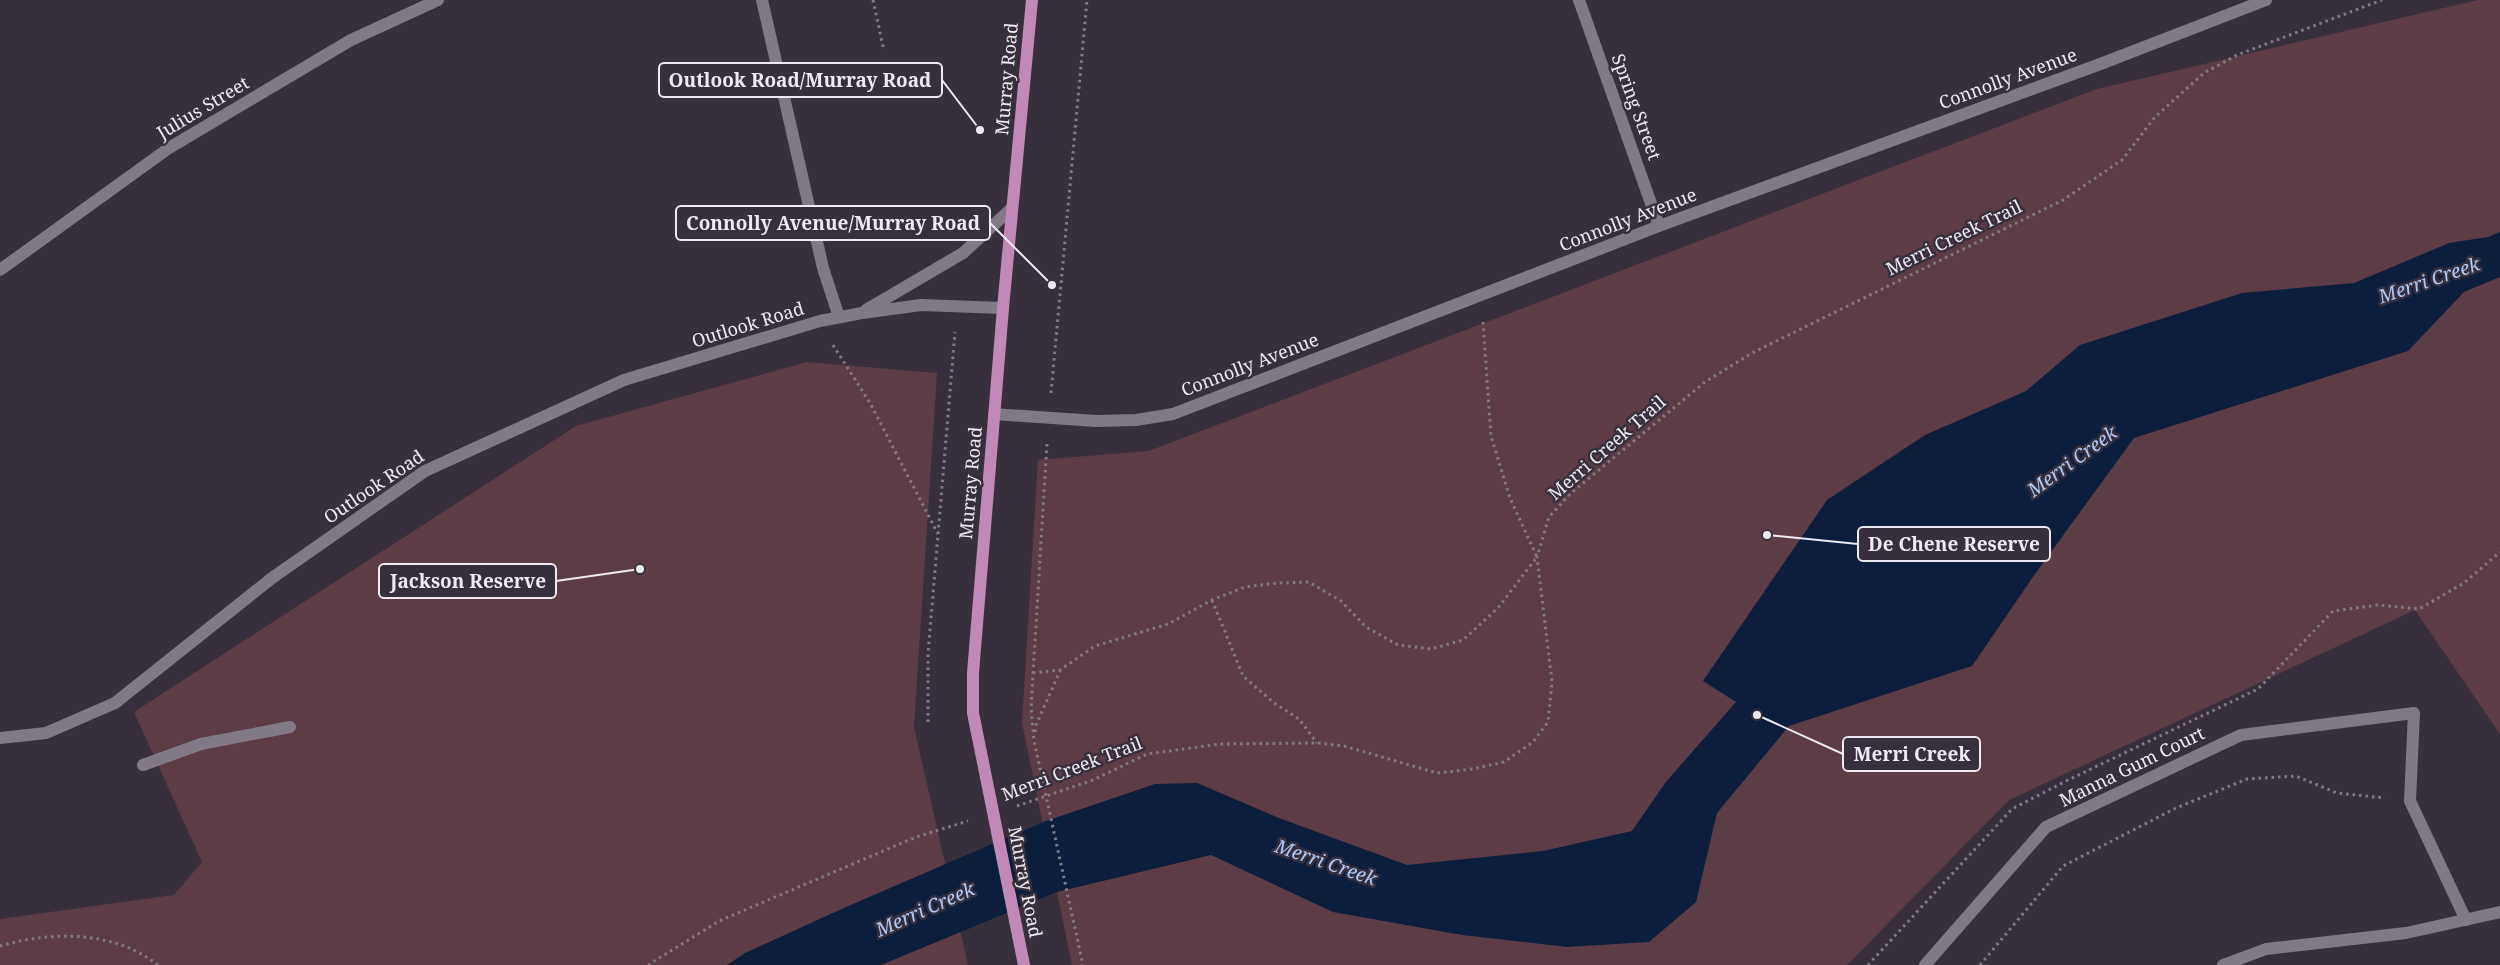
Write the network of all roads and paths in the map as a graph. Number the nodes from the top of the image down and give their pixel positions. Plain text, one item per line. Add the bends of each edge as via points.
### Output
1 (438, 0) edge
2 (762, 0) edge
3 (873, 0) edge
4 (1032, 0) edge
5 (1087, 0) edge
6 (1580, 0) edge
7 (2266, 0) edge
8 (2382, 0) edge
9 (884, 50) dead end
10 (1012, 208) junction
11 (1659, 226) junction
12 (0, 270) edge
13 (1481, 295) junction
14 (957, 307) junction
15 (1003, 308) junction
16 (862, 313) junction
17 (840, 317) junction
18 (820, 321) junction
19 (994, 414) junction
20 (1048, 418) junction
21 (939, 534) junction
22 (1537, 557) junction
23 (1212, 600) junction
24 (1060, 670) junction
25 (1033, 673) junction
26 (928, 722) dead end
27 (290, 727) dead end
28 (0, 738) edge
29 (1034, 740) junction
30 (1318, 743) junction
31 (143, 765) dead end
32 (2411, 791) junction
33 (1010, 808) dead end
34 (972, 819) dead end
35 (2500, 912) edge
36 (2466, 920) junction
37 (0, 946) edge
38 (1927, 964) edge
39 (158, 965) edge
40 (648, 965) edge
41 (1024, 965) edge
42 (1083, 965) edge
43 (1980, 965) edge
44 (2223, 965) edge

1 - 12 street, Julius Street via 351,40 169,148
2 - 17 street via 823,268
3 - 9 path
4 - 10 main road, Murray Road
5 - 20 path
6 - 11 street, Spring Street
7 - 11 street, Connolly Avenue
8 - 22 path, Merri Creek Trail via 2237,55 2204,73 2155,117 2122,160 2063,200 1752,352 1705,382 1570,494 1549,517
10 - 15 main road, Murray Road
10 - 16 street, Outlook Road via 963,253
11 - 13 street, Connolly Avenue
13 - 20 street, Connolly Avenue via 1174,414 1136,420
13 - 22 path via 1491,436 1510,498
14 - 15 street, Outlook Road
14 - 16 street, Outlook Road via 921,305
14 - 21 path
15 - 19 main road, Murray Road
16 - 17 street, Outlook Road
17 - 18 street, Outlook Road
18 - 21 path via 870,403
18 - 28 street, Outlook Road via 624,380 425,471 272,578 115,703 46,732
19 - 20 street, Connolly Avenue
19 - 41 main road, Murray Road via 973,673 974,714
20 - 25 path
21 - 26 path via 928,654
22 - 23 path via 1498,608 1463,640 1431,649 1398,645 1366,627 1341,601 1309,582 1245,587
22 - 30 path, Merri Creek Trail via 1552,682 1548,722 1533,742 1504,762 1437,774 1344,746
23 - 24 path via 1168,624 1095,646
23 - 30 path via 1243,676 1274,703 1299,719
24 - 25 path
24 - 29 path via 1036,725
25 - 29 path
27 - 31 street via 201,744
29 - 42 path
30 - 33 path, Merri Creek Trail via 1220,744 1147,754 1094,780
32 - 36 street via 2410,801
32 - 38 street, Manna Gum Court via 2414,713 2241,734 2046,827
32 - 43 path via 2390,798 2337,793 2296,776 2247,779 2176,808 2063,866
34 - 40 path via 916,837 719,921
35 - 36 street
36 - 44 street via 2406,933 2266,949
37 - 39 path via 36,939 84,936 116,943 147,956

